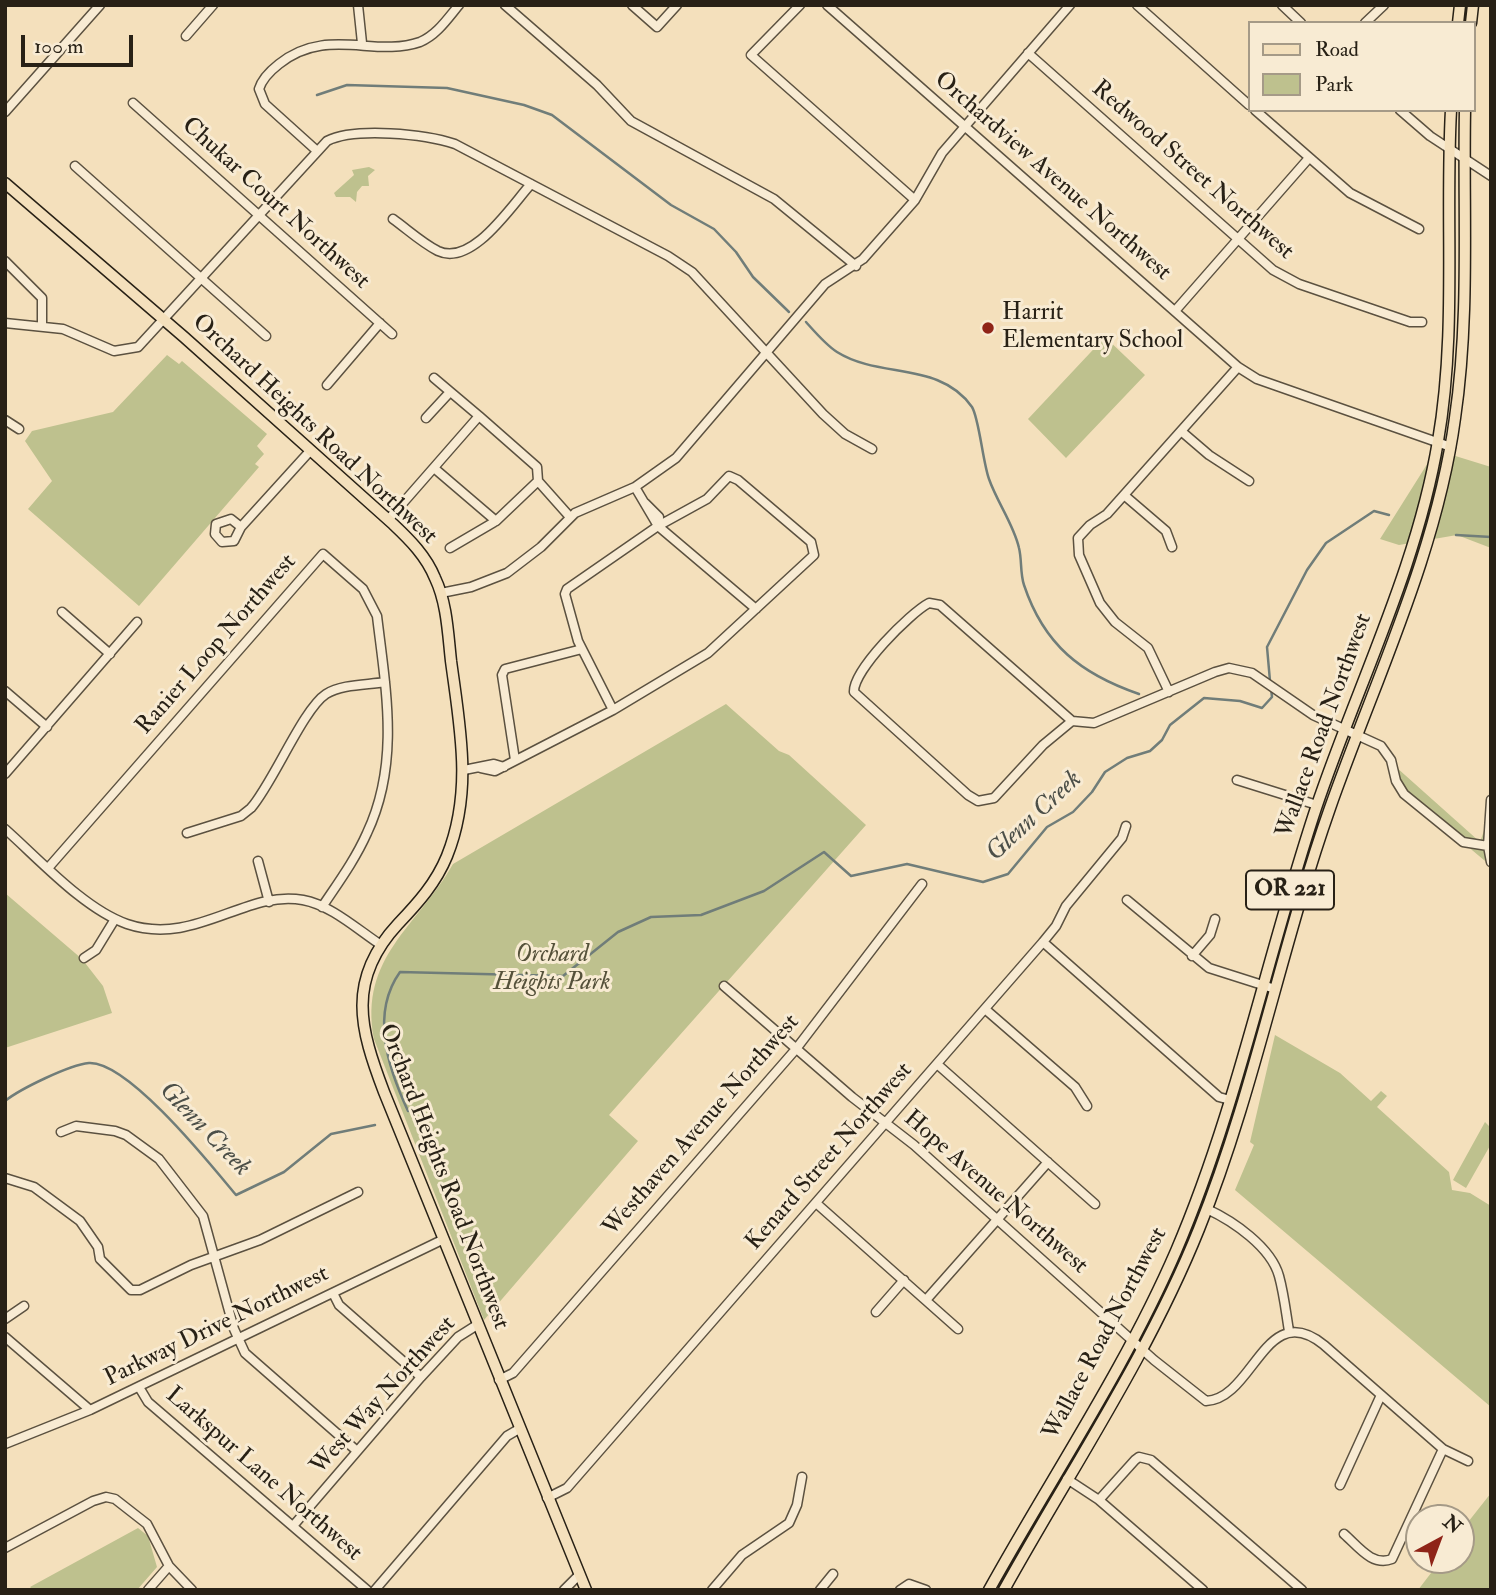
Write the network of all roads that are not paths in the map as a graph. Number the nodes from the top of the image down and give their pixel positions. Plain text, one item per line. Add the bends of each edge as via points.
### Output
1 (100, 5) edge
2 (212, 5) edge
3 (358, 5) edge
4 (459, 5) edge
5 (505, 5) edge
6 (632, 5) edge
7 (677, 5) edge
8 (800, 5) edge
9 (827, 5) edge
10 (1070, 5) edge
11 (1136, 5) edge
12 (1282, 5) edge
13 (1384, 5) edge
14 (1299, 21) edge
15 (1367, 21) edge
16 (186, 36) dead end
17 (362, 43) junction
18 (1028, 53) junction
19 (133, 103) dead end
20 (1248, 104) edge
21 (5, 112) edge
22 (1257, 112) edge
23 (1403, 112) edge
24 (1451, 112) edge
25 (1465, 112) edge
26 (965, 127) junction
27 (1450, 149) junction
28 (316, 150) junction
29 (1309, 158) junction
30 (1464, 158) junction
31 (75, 166) dead end
32 (1491, 176) edge
33 (5, 183) edge
34 (531, 184) junction
35 (915, 200) junction
36 (258, 215) junction
37 (393, 219) dead end
38 (1419, 229) dead end
39 (1239, 239) junction
40 (5, 261) edge
41 (856, 266) junction
42 (202, 279) junction
43 (1175, 310) junction
44 (165, 320) junction
45 (1422, 322) dead end
46 (5, 323) edge
47 (380, 323) junction
48 (42, 326) junction
49 (392, 334) dead end
50 (266, 336) dead end
51 (766, 352) junction
52 (1238, 367) junction
53 (434, 378) dead end
54 (327, 385) dead end
55 (450, 392) junction
56 (479, 416) junction
57 (426, 418) dead end
58 (5, 420) edge
59 (19, 429) dead end
60 (1181, 431) junction
61 (1438, 444) junction
62 (1451, 447) junction
63 (872, 449) dead end
64 (310, 451) junction
65 (434, 468) junction
66 (538, 481) junction
67 (1249, 481) dead end
68 (635, 487) junction
69 (1124, 495) junction
70 (570, 517) junction
71 (388, 520) junction
72 (496, 521) junction
73 (658, 526) junction
74 (241, 527) dead end
75 (1172, 547) dead end
76 (450, 548) dead end
77 (440, 593) junction
78 (756, 609) junction
79 (61, 612) dead end
80 (136, 622) dead end
81 (582, 649) junction
82 (110, 654) junction
83 (385, 682) junction
84 (5, 691) edge
85 (1169, 692) junction
86 (613, 710) junction
87 (1072, 721) junction
88 (47, 726) junction
89 (1344, 728) junction
90 (1357, 733) junction
91 (515, 760) junction
92 (464, 770) junction
93 (5, 774) edge
94 (1237, 780) dead end
95 (1491, 800) edge
96 (1317, 805) junction
97 (1126, 826) dead end
98 (5, 829) edge
99 (187, 833) dead end
100 (1488, 846) junction
101 (258, 861) dead end
102 (1491, 862) edge
103 (49, 867) junction
104 (922, 884) dead end
105 (1127, 900) dead end
106 (270, 902) junction
107 (322, 907) junction
108 (115, 919) junction
109 (1215, 919) dead end
110 (1043, 942) junction
111 (381, 945) junction
112 (1192, 956) junction
113 (84, 958) dead end
114 (1262, 985) junction
115 (724, 986) dead end
116 (1275, 989) junction
117 (985, 1009) junction
118 (796, 1049) junction
119 (937, 1064) junction
120 (1230, 1100) junction
121 (1087, 1106) dead end
122 (885, 1124) junction
123 (61, 1132) dead end
124 (1048, 1162) junction
125 (5, 1178) edge
126 (358, 1192) dead end
127 (816, 1203) junction
128 (1095, 1203) dead end
129 (1207, 1209) junction
130 (998, 1219) junction
131 (442, 1240) junction
132 (215, 1257) junction
133 (904, 1280) junction
134 (333, 1293) junction
135 (926, 1300) junction
136 (24, 1306) dead end
137 (876, 1312) dead end
138 (5, 1320) edge
139 (477, 1325) junction
140 (958, 1329) dead end
141 (1289, 1331) junction
142 (5, 1337) edge
143 (238, 1338) junction
144 (1132, 1339) junction
145 (1143, 1349) junction
146 (421, 1377) junction
147 (499, 1380) junction
148 (139, 1387) junction
149 (1381, 1395) junction
150 (90, 1410) junction
151 (519, 1429) junction
152 (5, 1444) edge
153 (1443, 1449) junction
154 (357, 1451) junction
155 (1468, 1461) dead end
156 (802, 1477) dead end
157 (1067, 1479) junction
158 (1340, 1485) dead end
159 (547, 1498) junction
160 (1099, 1500) junction
161 (1035, 1509) junction
162 (293, 1527) junction
163 (1344, 1534) dead end
164 (5, 1548) edge
165 (169, 1566) junction
166 (833, 1574) dead end
167 (579, 1575) junction
168 (1011, 1576) junction
169 (148, 1590) edge
170 (192, 1590) edge
171 (367, 1590) edge
172 (375, 1590) edge
173 (564, 1590) edge
174 (586, 1590) edge
175 (712, 1590) edge
176 (820, 1590) edge
177 (900, 1590) edge
178 (926, 1590) edge
179 (989, 1590) edge
180 (1004, 1590) edge
181 (1203, 1590) edge
182 (1302, 1590) edge

1 - 21 street
2 - 16 street
3 - 17 street
4 - 17 street via 437,31 416,43
5 - 41 street via 631,121 774,199
6 - 7 street via 657,27
8 - 35 street via 751,55
9 - 26 street, Orchardview Avenue Northwest
10 - 18 street
11 - 20 street
12 - 14 street
13 - 15 street
17 - 28 street via 304,50 261,82 265,104
18 - 26 street
18 - 39 street, Redwood Street Northwest
19 - 36 street, Chukar Court Northwest
22 - 29 street
23 - 27 street
24 - 27 main road, Wallace Road Northwest / OR 221
25 - 30 main road, Wallace Road Northwest / OR 221
26 - 35 street via 942,153
26 - 43 street, Orchardview Avenue Northwest
27 - 30 street
27 - 61 main road, Wallace Road Northwest / OR 221 via 1449,337
28 - 34 street via 352,133 441,139
28 - 36 street
29 - 38 street via 1350,193
29 - 39 street
30 - 32 street
30 - 62 main road, Wallace Road Northwest / OR 221 via 1462,336
31 - 42 street
33 - 44 main road, Orchard Heights Road Northwest
34 - 37 street via 476,245 459,253 438,250
34 - 51 street via 692,272
35 - 41 street
36 - 42 street
36 - 47 street, Chukar Court Northwest
39 - 43 street
39 - 45 street, Redwood Street Northwest via 1273,270 1299,284 1410,322
40 - 48 street via 42,298
41 - 51 street via 825,284
42 - 44 street
42 - 50 street
43 - 52 street, Orchardview Avenue Northwest
44 - 48 street via 144,343 119,351 63,329
44 - 64 main road, Orchard Heights Road Northwest
46 - 48 street
47 - 49 street, Chukar Court Northwest
47 - 54 street
51 - 63 street via 823,414
51 - 68 street via 693,441
52 - 60 street
52 - 61 street, Orchardview Avenue Northwest via 1257,379
53 - 55 street
55 - 56 street
55 - 57 street
56 - 65 street
56 - 66 street via 537,467
58 - 59 street
60 - 67 street
60 - 69 street
61 - 62 street, Orchardview Avenue Northwest
61 - 89 main road, Wallace Road Northwest / OR 221 via 1416,532
62 - 90 main road, Wallace Road Northwest / OR 221 via 1428,536
64 - 71 main road, Orchard Heights Road Northwest
64 - 74 street
65 - 71 street
65 - 72 street
66 - 70 street
66 - 72 street
68 - 70 street
68 - 73 street
69 - 75 street via 1166,531
69 - 85 street via 1082,532 1079,555 1106,613 1148,648
70 - 77 street via 516,567 471,587
71 - 77 main road, Orchard Heights Road Northwest via 424,557
72 - 76 street
73 - 78 street
73 - 78 street via 706,499 729,477 738,480 811,542 814,553
73 - 81 street via 567,589 569,612
77 - 92 main road, Orchard Heights Road Northwest
78 - 86 street via 708,653
79 - 82 street
80 - 82 street
81 - 86 street
81 - 91 street via 505,669 502,675
82 - 88 street
83 - 99 street via 326,694 251,808 241,816
83 - 103 street, Ranier Loop Northwest via 371,601 323,554
83 - 107 street, Ranier Loop Northwest via 389,747 380,800 357,854
84 - 88 street
85 - 87 street via 1094,723
85 - 89 street via 1229,668 1262,678 1313,715
86 - 91 street
87 - 87 street via 1042,745 994,798 978,801 865,705 854,692 854,684 906,619 929,603 940,605
88 - 93 street
89 - 90 street
89 - 96 main road, Wallace Road Northwest / OR 221
90 - 100 street via 1381,746 1391,760 1399,788 1434,819 1463,842
90 - 116 main road, Wallace Road Northwest / OR 221
91 - 92 street via 504,767 494,764
92 - 111 main road, Orchard Heights Road Northwest via 455,833 440,871
94 - 96 street
95 - 100 street
96 - 114 main road, Wallace Road Northwest / OR 221
97 - 110 street, Kenard Street Northwest via 1122,838
98 - 103 street
100 - 102 street
101 - 106 street
103 - 108 street
104 - 118 street, Westhaven Avenue Northwest
105 - 112 street
106 - 107 street via 301,900
106 - 108 street via 173,929 139,927
107 - 111 street
108 - 113 street via 96,950
109 - 112 street via 1210,935
110 - 117 street, Kenard Street Northwest
110 - 120 street via 1219,1097
111 - 131 main road, Orchard Heights Road Northwest via 363,993 363,1032
112 - 114 street via 1209,968
114 - 116 street
114 - 120 main road, Wallace Road Northwest / OR 221
115 - 118 street, Hope Avenue Northwest
116 - 129 main road, Wallace Road Northwest / OR 221
117 - 119 street, Kenard Street Northwest
117 - 121 street via 1075,1087
118 - 122 street, Hope Avenue Northwest
118 - 147 street, Westhaven Avenue Northwest via 513,1373
119 - 122 street, Kenard Street Northwest
119 - 124 street
120 - 144 main road, Wallace Road Northwest / OR 221 via 1183,1233
122 - 127 street, Kenard Street Northwest
122 - 130 street, Hope Avenue Northwest
123 - 132 street via 76,1126 115,1131 151,1151 203,1216
124 - 128 street
124 - 130 street
125 - 132 street via 34,1187 80,1221 98,1247 100,1259 131,1290
126 - 132 street
127 - 133 street
127 - 159 street, Kenard Street Northwest via 566,1488
129 - 141 street via 1263,1250 1275,1266
129 - 145 main road, Wallace Road Northwest / OR 221
130 - 135 street
130 - 144 street, Hope Avenue Northwest
131 - 134 street, Parkway Drive Northwest
131 - 139 main road, Orchard Heights Road Northwest
132 - 143 street
133 - 135 street
133 - 137 street
134 - 143 street, Parkway Drive Northwest
134 - 146 street via 339,1305
135 - 140 street
136 - 138 street
139 - 146 street, West Way Northwest via 458,1337
139 - 147 main road, Orchard Heights Road Northwest
141 - 145 street, Hope Avenue Northwest via 1218,1401 1206,1401 1186,1388
141 - 149 street via 1315,1338
142 - 150 street
143 - 148 street, Parkway Drive Northwest
143 - 154 street via 245,1353
144 - 145 street, Hope Avenue Northwest
144 - 161 main road, Wallace Road Northwest / OR 221
145 - 157 main road, Wallace Road Northwest / OR 221
146 - 154 street, West Way Northwest
147 - 151 main road, Orchard Heights Road Northwest
148 - 150 street, Parkway Drive Northwest
148 - 162 street, Larkspur Lane Northwest via 148,1402
149 - 153 street
149 - 158 street
150 - 152 street, Parkway Drive Northwest
151 - 159 main road, Orchard Heights Road Northwest
151 - 172 street via 507,1436
153 - 155 street
153 - 163 street via 1392,1559 1373,1560
154 - 162 street, West Way Northwest
156 - 175 street via 789,1522 742,1555
157 - 160 street
157 - 168 main road, Wallace Road Northwest / OR 221
159 - 167 main road, Orchard Heights Road Northwest
160 - 181 street
160 - 182 street via 1135,1460 1151,1460
161 - 168 main road via 1038,1516
161 - 179 main road, Wallace Road Northwest / OR 221
162 - 171 street, Larkspur Lane Northwest
164 - 165 street via 106,1497 147,1524
165 - 169 street
165 - 170 street
166 - 176 street
167 - 173 street
167 - 174 main road, Orchard Heights Road Northwest
168 - 180 main road, Wallace Road Northwest / OR 221
177 - 178 street via 909,1584

